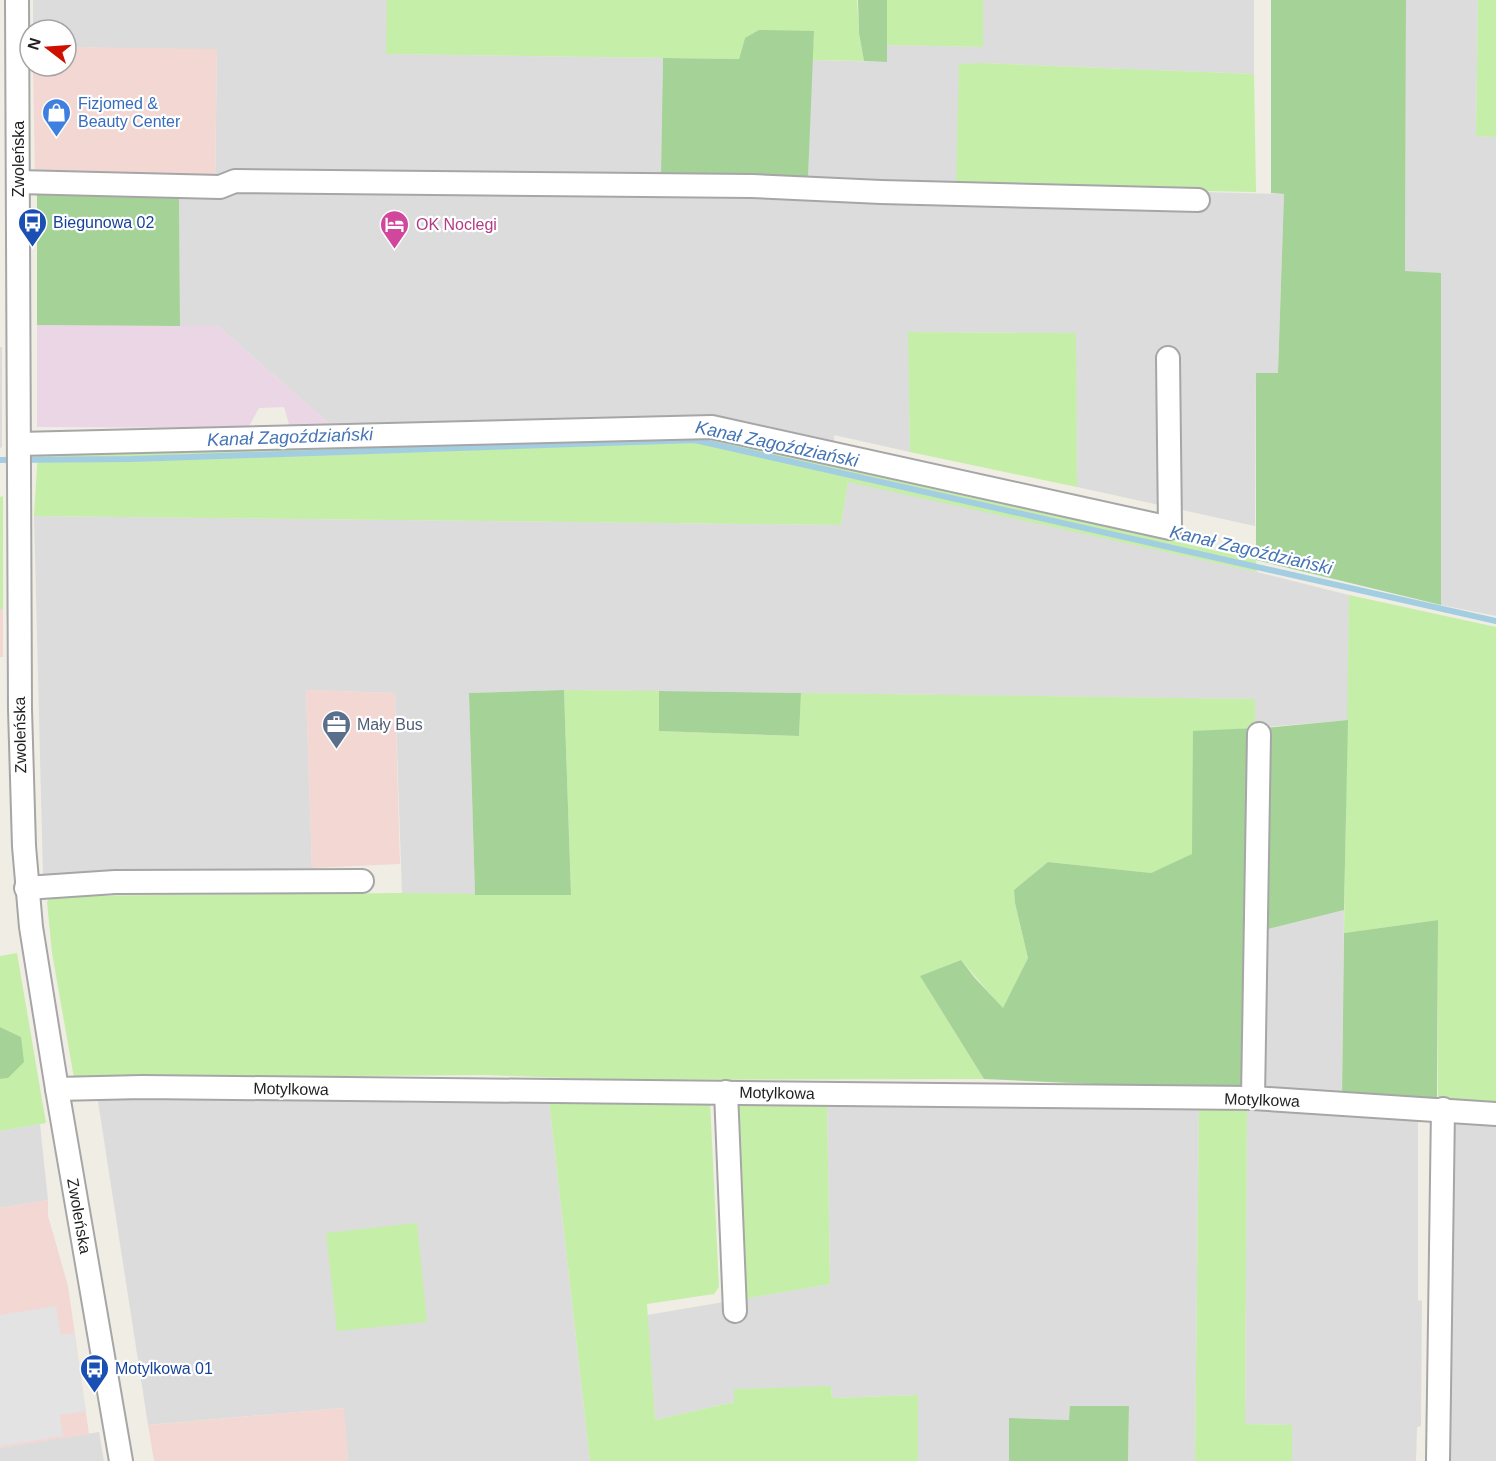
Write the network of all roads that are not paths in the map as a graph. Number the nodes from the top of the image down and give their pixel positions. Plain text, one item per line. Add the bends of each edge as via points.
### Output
1 (17, 0) edge
2 (18, 182) junction
3 (1198, 201) dead end
4 (9, 324) edge
5 (1168, 358) dead end
6 (19, 447) junction
7 (1259, 734) dead end
8 (362, 881) dead end
9 (26, 888) junction
10 (57, 1089) junction
11 (726, 1092) junction
12 (1253, 1098) junction
13 (1443, 1109) junction
14 (1496, 1114) edge
15 (735, 1311) dead end
16 (122, 1461) edge
17 (1438, 1461) edge

1 - 2 street, Zwoleńska
2 - 3 street via 220,187 236,181 752,186
2 - 4 street, Zwoleńska
4 - 6 street, Zwoleńska
5 - 6 street via 1170,528 712,427
6 - 9 street, Zwoleńska
7 - 12 street
8 - 9 street via 115,882
9 - 10 street, Zwoleńska
10 - 11 street, Motylkowa
10 - 16 street, Zwoleńska
11 - 12 street, Motylkowa
11 - 15 street
12 - 13 street, Motylkowa
13 - 14 street, Motylkowa
13 - 17 street

